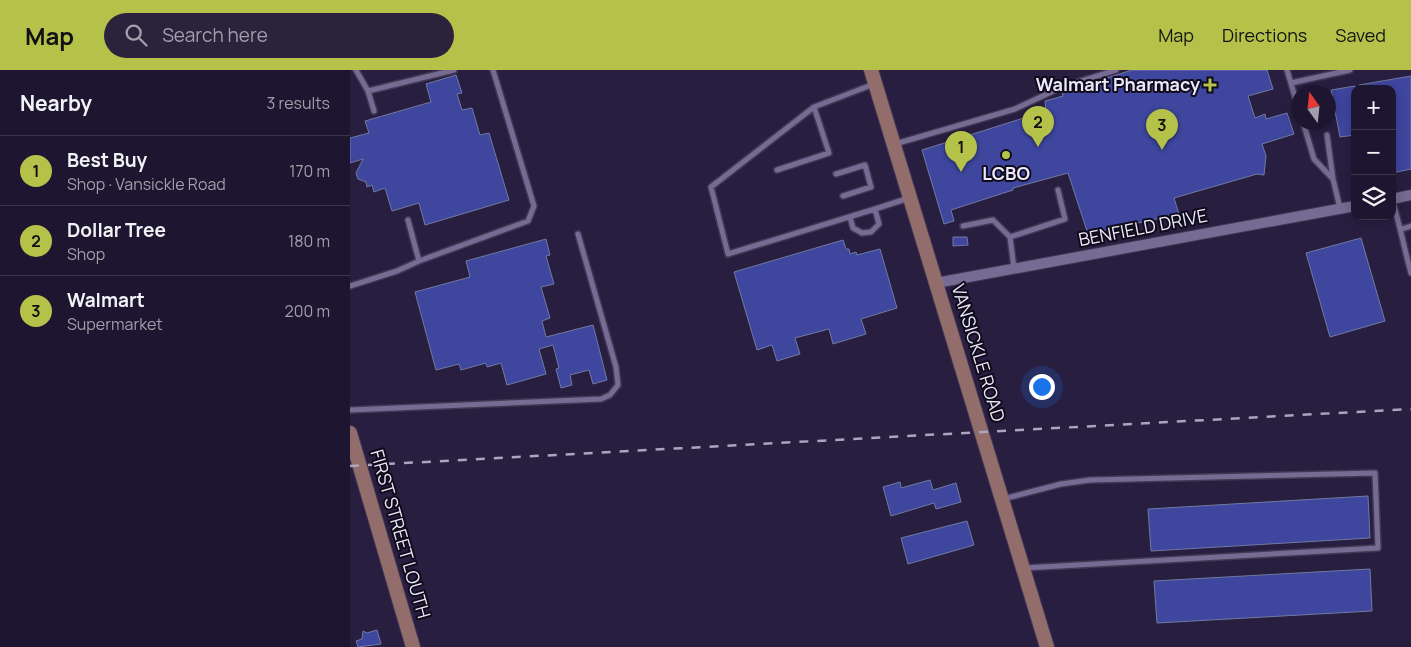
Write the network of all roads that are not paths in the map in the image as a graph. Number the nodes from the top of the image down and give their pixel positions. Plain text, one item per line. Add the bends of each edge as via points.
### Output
1 (356, 70) edge
2 (454, 70) edge
3 (493, 70) edge
4 (1116, 70) edge
5 (1287, 70) edge
6 (1342, 70) edge
7 (1350, 70) edge
8 (873, 77) edge
9 (1291, 83) joint
10 (368, 91) junction
11 (814, 107) junction
12 (374, 111) dead end
13 (1305, 130) edge
14 (1327, 135) dead end
15 (893, 144) junction
16 (777, 170) dead end
17 (836, 174) dead end
18 (1334, 179) junction
19 (1058, 190) dead end
20 (1411, 195) edge
21 (843, 196) dead end
22 (909, 198) junction
23 (1396, 198) edge
24 (1351, 207) edge
25 (1340, 208) junction
26 (875, 209) junction
27 (1396, 211) edge
28 (850, 218) junction
29 (408, 220) dead end
30 (963, 226) dead end
31 (1411, 226) edge
32 (1402, 229) junction
33 (578, 234) dead end
34 (1010, 236) junction
35 (418, 261) junction
36 (1014, 269) junction
37 (1411, 273) edge
38 (936, 283) junction
39 (350, 286) edge
40 (350, 410) edge
41 (350, 432) edge
42 (1003, 500) junction
43 (1023, 568) junction
44 (413, 647) edge
45 (1047, 647) edge

1 - 10 lane
2 - 10 lane
3 - 35 lane via 534,206 528,221
4 - 15 lane via 1062,87 1015,109
5 - 9 lane
6 - 7 lane
6 - 9 lane
8 - 11 lane
8 - 15 street, VANSICKLE ROAD
10 - 12 lane
11 - 16 lane via 829,153
11 - 28 lane via 712,187 728,254
13 - 18 lane via 1314,159
14 - 18 lane
15 - 22 street, VANSICKLE ROAD
17 - 21 lane via 864,165 871,187
18 - 25 lane
19 - 34 lane via 1065,219
20 - 23 street
22 - 26 lane
22 - 38 street, VANSICKLE ROAD
24 - 25 street, BENFIELD DRIVE
25 - 36 street, BENFIELD DRIVE
26 - 28 lane
26 - 28 lane via 879,224 871,232 862,233 853,228
27 - 32 lane
29 - 35 lane
30 - 34 lane via 993,220
31 - 32 lane
32 - 37 lane via 1401,238
33 - 40 lane via 616,367 618,385 610,395 601,399
34 - 36 lane
35 - 39 lane
36 - 38 street, BENFIELD DRIVE
38 - 42 street, VANSICKLE ROAD
41 - 44 street, FIRST STREET LOUTH
42 - 43 street, VANSICKLE ROAD
42 - 43 lane via 1061,484 1090,480 1375,473 1378,548
43 - 45 street, VANSICKLE ROAD

